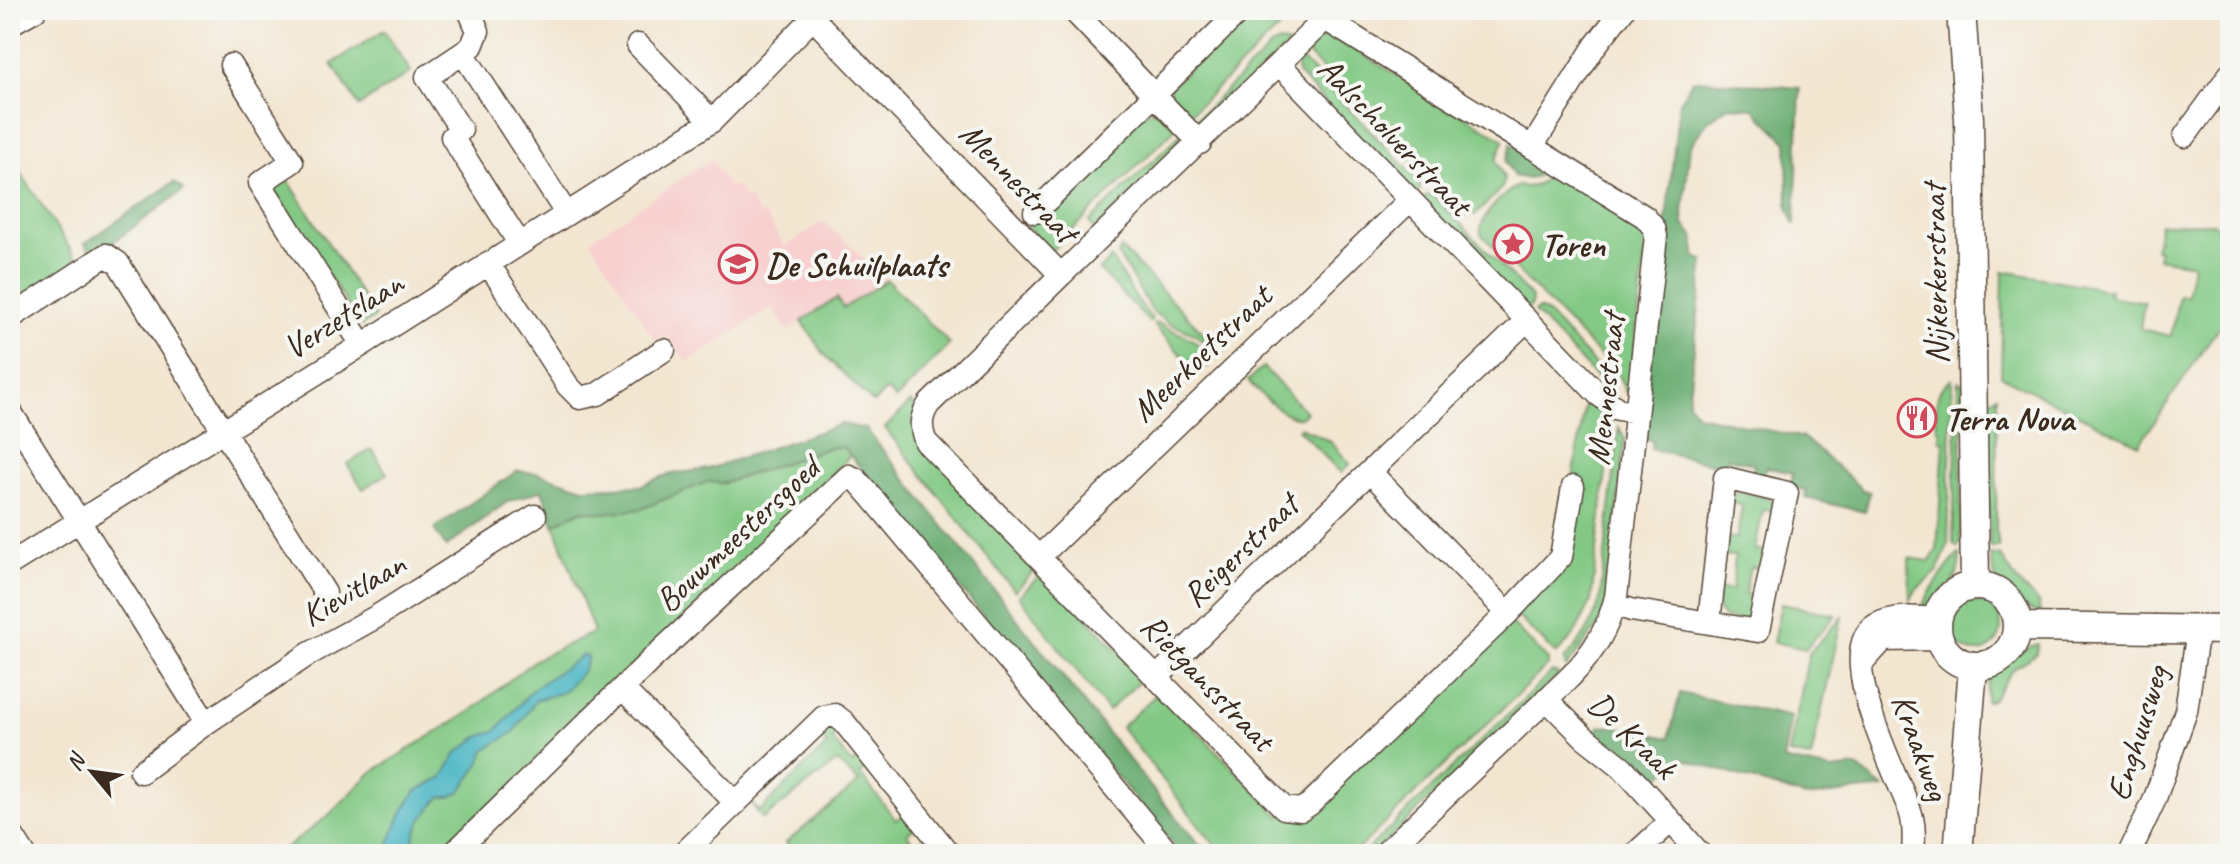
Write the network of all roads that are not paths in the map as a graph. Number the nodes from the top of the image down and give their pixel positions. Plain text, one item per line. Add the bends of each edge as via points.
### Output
1 (35, 10) edge
2 (469, 10) edge
3 (1073, 10) edge
4 (1241, 10) edge
5 (1623, 10) edge
6 (1961, 10) edge
7 (809, 14) edge
8 (1321, 14) edge
9 (10, 24) edge
10 (638, 45) dead end
11 (463, 53) junction
12 (231, 65) dead end
13 (1280, 65) junction
14 (2230, 74) edge
15 (1154, 94) junction
16 (712, 121) junction
17 (2185, 136) dead end
18 (1200, 143) junction
19 (1532, 147) junction
20 (1410, 200) junction
21 (1035, 212) dead end
22 (566, 213) junction
23 (519, 243) junction
24 (488, 263) junction
25 (1061, 275) junction
26 (10, 318) edge
27 (1526, 321) junction
28 (362, 345) junction
29 (664, 350) dead end
30 (10, 411) edge
31 (1636, 412) junction
32 (223, 431) junction
33 (1371, 473) junction
34 (1573, 487) dead end
35 (535, 516) dead end
36 (78, 521) junction
37 (1039, 557) junction
38 (10, 564) edge
39 (1975, 585) junction
40 (325, 593) dead end
41 (1614, 604) junction
42 (1508, 613) junction
43 (1709, 622) junction
44 (2018, 627) junction
45 (1938, 629) junction
46 (2198, 629) junction
47 (2230, 630) edge
48 (1973, 667) junction
49 (1156, 678) junction
50 (623, 689) junction
51 (1546, 699) junction
52 (206, 723) junction
53 (141, 772) dead end
54 (736, 803) junction
55 (1671, 821) junction
56 (10, 832) edge
57 (24, 854) edge
58 (453, 854) edge
59 (683, 854) edge
60 (949, 854) edge
61 (1170, 854) edge
62 (1384, 854) edge
63 (1635, 854) edge
64 (1700, 854) edge
65 (1913, 854) edge
66 (1958, 854) edge
67 (2129, 854) edge

1 - 9 street
2 - 11 street via 477,39
3 - 15 street
4 - 15 street
5 - 19 street
6 - 39 main road, Nijkerkerstraat via 1969,119
7 - 16 street, Verzetslaan
7 - 25 street, Mennestraat
8 - 13 street, Mennestraat
8 - 19 street, Mennestraat
10 - 16 street
11 - 22 street
11 - 23 street via 427,77 461,130 452,137
12 - 28 street via 292,162 260,183
13 - 18 street, Mennestraat
13 - 20 street, Aalscholverstraat
14 - 17 street
15 - 18 street
15 - 21 street
16 - 22 street, Verzetslaan
18 - 25 street, Mennestraat
19 - 31 street, Mennestraat via 1645,217 1654,228
20 - 27 street, Aalscholverstraat
20 - 37 street, Meerkoetstraat
22 - 23 street, Verzetslaan
23 - 24 street, Verzetslaan
24 - 28 street, Verzetslaan
24 - 29 street via 580,398 598,394
25 - 37 street, Rietgansstraat via 929,404 921,425 926,442
26 - 32 street via 106,255 118,263
27 - 31 street, Aalscholverstraat via 1608,403
27 - 33 street, Reigerstraat
28 - 32 street, Verzetslaan
30 - 36 street
31 - 41 street, Mennestraat
32 - 36 street, Verzetslaan
32 - 40 street
33 - 42 street
33 - 49 street, Reigerstraat
34 - 42 street, Rietgansstraat via 1561,557
35 - 52 street, Kievitlaan
36 - 38 street, Verzetslaan
36 - 52 street
37 - 49 street, Rietgansstraat
39 - 44 main road via 2001,593 2016,614
39 - 45 main road via 1950,595
41 - 43 street
41 - 51 street, Mennestraat via 1595,649
42 - 49 street, Rietgansstraat via 1301,810 1278,803
43 - 43 street via 1758,631 1787,493 1725,478
44 - 46 main road
44 - 48 main road via 2004,657
45 - 48 main road via 1946,652
45 - 65 street, Kraakweg via 1904,617 1874,626 1862,644 1861,685 1910,810
46 - 47 main road
46 - 67 street, Enghuusweg via 2186,711
48 - 66 main road
50 - 54 street
50 - 58 street, Bouwmeestersgoed
50 - 61 street, Bouwmeestersgoed via 849,476
51 - 55 street, De Kraak via 1622,767
51 - 62 street, Mennestraat
52 - 53 street, Kievitlaan
54 - 59 street
54 - 60 street via 824,717 835,715
55 - 63 street, De Kraak
55 - 64 street, De Kraak
56 - 57 street

